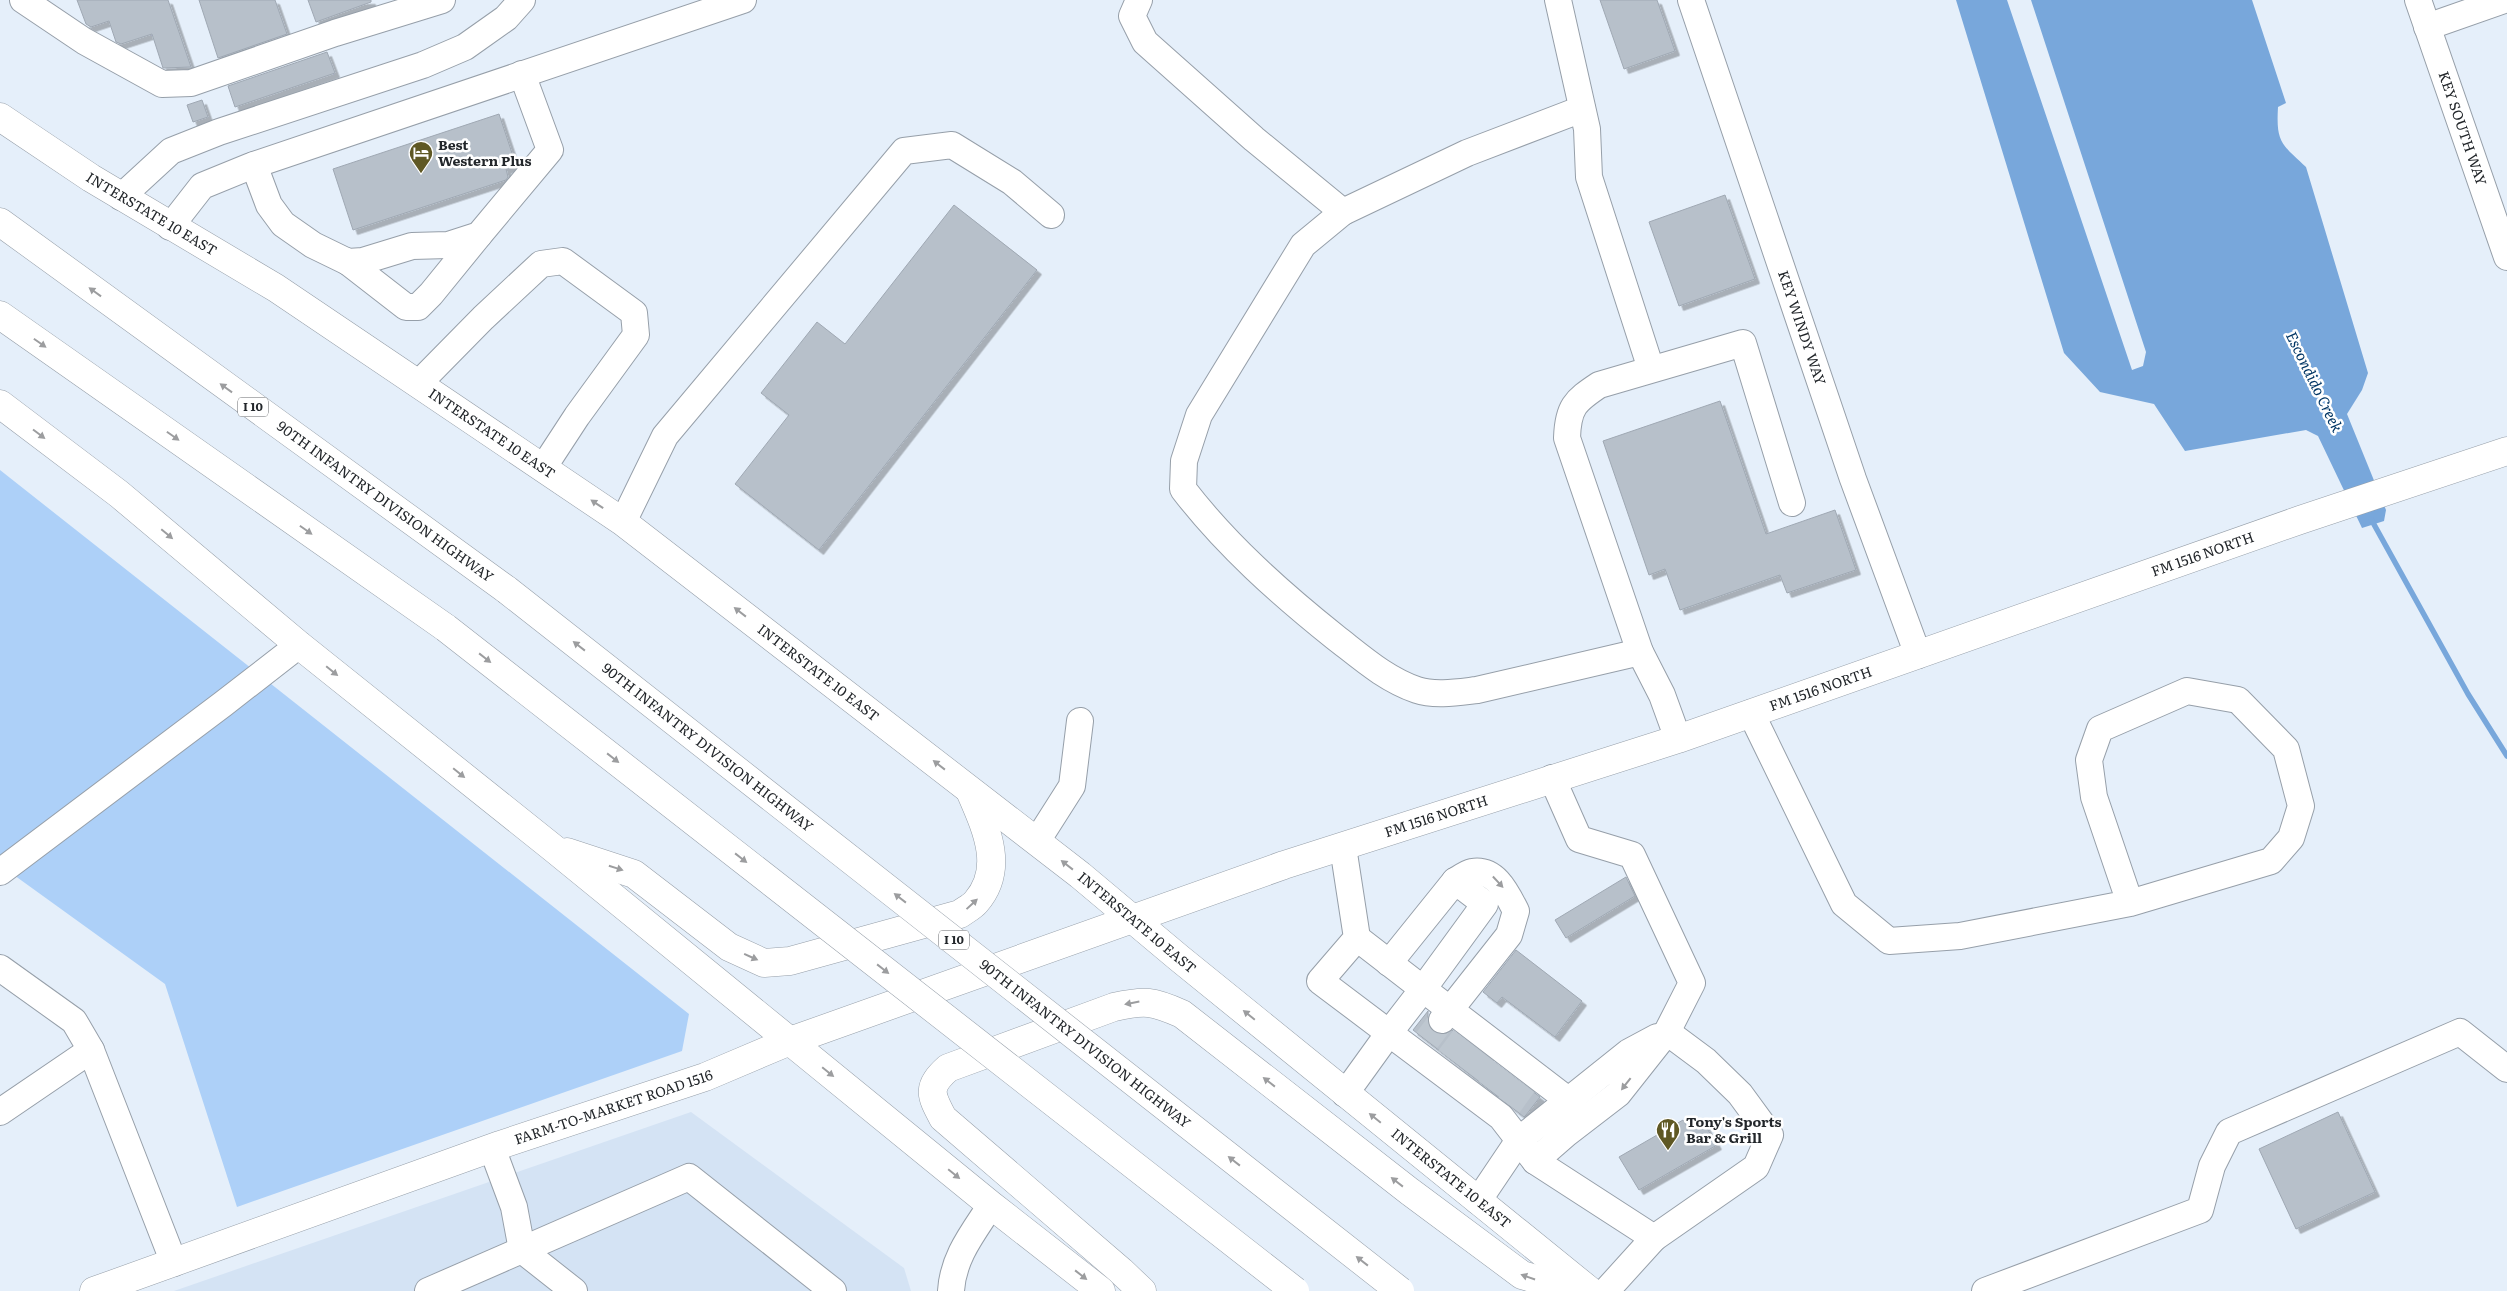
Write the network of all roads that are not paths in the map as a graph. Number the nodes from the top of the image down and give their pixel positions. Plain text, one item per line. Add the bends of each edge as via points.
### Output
1 (23, 0) edge
2 (442, 0) edge
3 (522, 0) edge
4 (743, 0) edge
5 (1139, 0) edge
6 (1558, 0) edge
7 (1691, 0) edge
8 (2418, 0) edge
9 (2504, 0) edge
10 (2427, 27) junction
11 (522, 74) junction
12 (1582, 109) junction
13 (0, 117) edge
14 (254, 165) junction
15 (121, 197) junction
16 (1343, 212) junction
17 (1052, 215) dead end
18 (0, 222) edge
19 (170, 227) junction
20 (479, 235) junction
21 (2507, 257) edge
22 (348, 262) junction
23 (0, 315) edge
24 (1651, 369) junction
25 (419, 383) junction
26 (0, 404) edge
27 (2507, 451) edge
28 (543, 468) junction
29 (1792, 503) dead end
30 (623, 522) junction
31 (299, 644) junction
32 (1640, 652) junction
33 (1918, 655) junction
34 (1751, 713) junction
35 (1080, 721) dead end
36 (1678, 739) junction
37 (1552, 778) junction
38 (969, 788) junction
39 (1036, 841) junction
40 (1343, 847) junction
41 (553, 848) junction
42 (0, 872) edge
43 (1455, 881) junction
44 (2130, 903) junction
45 (1131, 919) junction
46 (1357, 938) junction
47 (1389, 963) junction
48 (0, 968) edge
49 (1423, 989) junction
50 (1434, 1031) junction
51 (1667, 1032) junction
52 (1388, 1033) junction
53 (790, 1041) junction
54 (91, 1050) junction
55 (1466, 1056) junction
56 (2507, 1069) edge
57 (1506, 1087) junction
58 (1345, 1094) junction
59 (1568, 1100) junction
60 (0, 1112) edge
61 (1519, 1140) junction
62 (492, 1148) junction
63 (1535, 1160) junction
64 (1478, 1201) junction
65 (991, 1205) junction
66 (1654, 1238) junction
67 (522, 1250) junction
68 (174, 1264) junction
69 (947, 1285) edge
70 (94, 1291) edge
71 (428, 1291) edge
72 (574, 1291) edge
73 (833, 1291) edge
74 (1101, 1291) edge
75 (1142, 1291) edge
76 (1295, 1291) edge
77 (1400, 1291) edge
78 (1575, 1291) edge
79 (1590, 1291) edge
80 (1606, 1291) edge
81 (1986, 1291) edge

1 - 2 street via 84,41 162,84 174,84 192,83
3 - 15 street via 506,18 465,47 423,65 171,151
4 - 11 street
5 - 16 street via 1132,16 1146,42 1254,139
6 - 12 street
7 - 33 street, KEY WINDY WAY via 1850,470
8 - 10 street, KEY SOUTH WAY
9 - 10 street
10 - 21 street, KEY SOUTH WAY
11 - 14 street
11 - 20 street via 550,150
12 - 16 street via 1468,153
12 - 24 street via 1589,178
13 - 15 main road, INTERSTATE 10 EAST
14 - 19 street via 202,186
14 - 22 street via 269,205 283,224 313,245
15 - 19 main road, INTERSTATE 10 EAST
16 - 32 street via 1303,245 1199,415 1184,461 1183,489 1208,522 1296,606 1385,676 1419,691 1451,693 1477,690
17 - 30 street via 1012,182 952,146 904,151 666,436
77 -> 18 main road, 90TH INFANTRY DIVISION HIGHWAY / I 10, bridge via 507,590
19 - 25 main road, INTERSTATE 10 EAST via 276,288
20 - 22 street via 448,245 412,246 363,261
20 - 22 street via 418,307 406,306
23 -> 76 main road, bridge via 446,628
24 - 29 street via 1743,344
24 - 32 street via 1599,385 1580,397 1572,407 1567,431
25 - 28 main road, INTERSTATE 10 EAST
25 - 28 street via 482,318 541,264 563,261 634,313 636,335
26 -> 31 main road via 119,494
27 - 33 main road, FM 1516 NORTH via 2300,520
30 -> 28 main road, INTERSTATE 10 EAST
38 -> 30 main road, INTERSTATE 10 EAST
31 -> 41 main road
31 - 42 street
32 - 36 street via 1662,695
33 - 34 main road, FM 1516 NORTH
34 - 36 main road, FM 1516 NORTH
34 - 44 street via 1844,904 1889,941 1960,936
35 - 39 street via 1072,786
36 - 37 main road, FM 1516 NORTH
37 - 40 main road, FM 1516 NORTH
37 - 51 street via 1579,839 1632,855 1692,983
38 - 39 main road, INTERSTATE 10 EAST
41 -> 38 main road via 634,874 729,947 764,963 790,961 960,914 976,902 988,880 992,856 988,833
45 -> 39 main road, INTERSTATE 10 EAST
40 - 45 main road, FM 1516 NORTH
40 - 46 street
41 - 53 main road
43 - 47 street
43 - 49 street via 1485,904
43 -> 50 street via 1472,872 1490,875 1503,887 1516,911 1509,935
44 - 44 street via 2271,861 2291,838 2301,806 2286,749 2238,700 2187,691 2100,729 2089,760 2094,797
45 - 53 main road, FARM-TO-MARKET ROAD 1516
58 -> 45 main road, INTERSTATE 10 EAST
46 - 47 street
46 - 52 street via 1320,981
47 - 49 street
48 - 54 street via 74,1021
49 - 50 street
49 - 52 street
50 - 52 street
50 - 55 street
50 - 55 street
51 - 59 street via 1629,1052
51 -> 63 street via 1618,1094
51 - 66 street via 1706,1061 1740,1094 1770,1136 1756,1167
52 - 58 street
53 - 62 main road, FARM-TO-MARKET ROAD 1516 via 705,1077
53 -> 65 main road
54 - 60 street
54 - 68 street
55 - 57 street
55 - 57 street
56 - 81 street via 2460,1032 2229,1132 2212,1166 2200,1210
57 - 59 street
57 - 61 street
64 -> 58 main road, INTERSTATE 10 EAST
59 - 61 street
61 - 63 street
61 - 64 street
62 - 67 street via 514,1207
62 - 68 main road, FARM-TO-MARKET ROAD 1516
63 - 66 street
64 - 79 main road, INTERSTATE 10 EAST
65 - 69 street via 959,1254
65 -> 74 main road
66 - 80 street
67 - 71 street
67 - 72 street
67 - 73 street via 690,1178
68 - 70 main road, FARM-TO-MARKET ROAD 1516
78 -> 75 main road via 1522,1275 1409,1192 1182,1014 1159,1004 1139,1001 1114,1007 948,1068 934,1080 932,1097 943,1118 1122,1270

